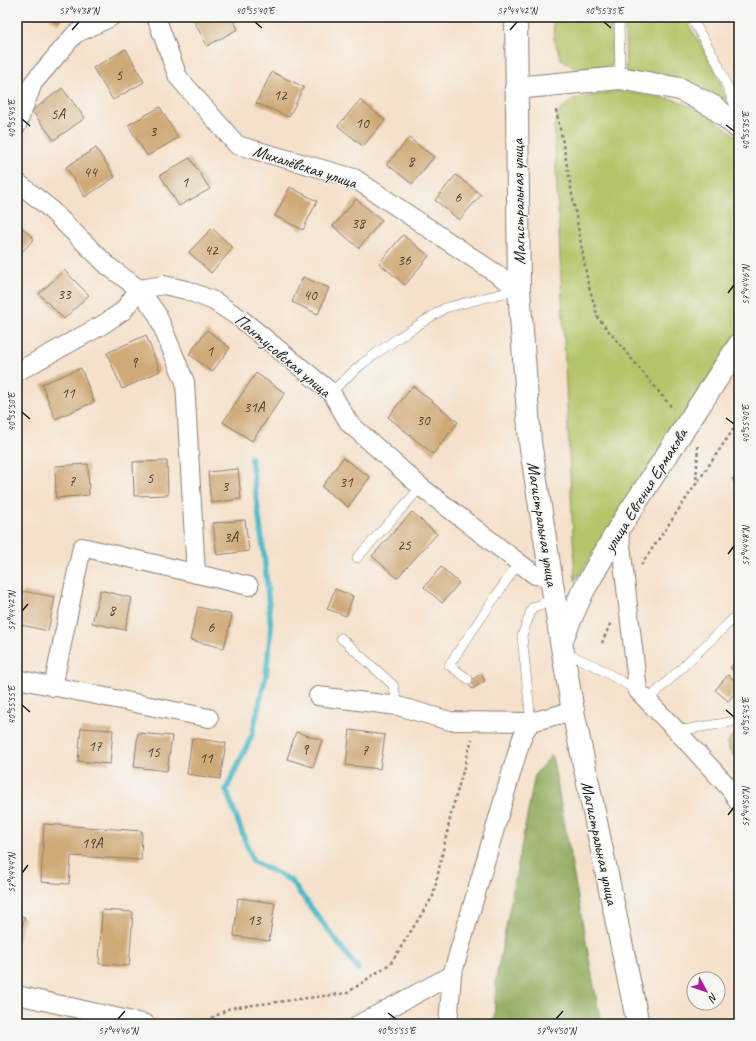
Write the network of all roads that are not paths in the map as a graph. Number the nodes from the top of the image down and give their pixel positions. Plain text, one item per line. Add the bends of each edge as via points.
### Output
1 (111, 17) edge
2 (156, 17) edge
3 (516, 17) edge
4 (619, 17) edge
5 (693, 20) edge
6 (620, 78) junction
7 (516, 88) junction
8 (739, 116) edge
9 (17, 125) edge
10 (739, 128) edge
11 (17, 182) edge
12 (139, 289) junction
13 (519, 289) junction
14 (739, 345) edge
15 (17, 372) edge
16 (331, 392) junction
17 (420, 487) junction
18 (619, 528) junction
19 (357, 558) dead end
20 (519, 562) junction
21 (196, 574) junction
22 (551, 577) junction
23 (249, 586) dead end
24 (554, 599) junction
25 (739, 613) edge
26 (340, 638) dead end
27 (562, 647) junction
28 (17, 679) edge
29 (468, 679) dead end
30 (54, 687) junction
31 (318, 696) dead end
32 (642, 696) junction
33 (398, 706) junction
34 (573, 711) junction
35 (209, 718) dead end
36 (531, 722) junction
37 (731, 722) dead end
38 (677, 731) junction
39 (739, 803) edge
40 (452, 975) junction
41 (17, 995) edge
42 (146, 1024) edge
43 (359, 1024) edge
44 (448, 1024) edge
45 (638, 1024) edge

1 - 9 street via 75,34 33,83
2 - 13 street, Михалёвская улица via 178,77 237,145 354,178
3 - 7 main road, Магистральная улица
4 - 6 lane
5 - 8 lane via 718,64
6 - 7 main road
6 - 10 main road via 680,89 714,107
7 - 13 main road, Магистральная улица
11 - 12 street via 47,206 108,266
12 - 15 street via 123,311
12 - 16 street, Пантусовская улица via 164,285 214,300
12 - 21 street via 157,314 186,382
13 - 16 lane via 445,308 363,363
13 - 22 main road, Магистральная улица via 530,442
14 - 18 main road, улица Евгения Ермакова
16 - 17 street, Пантусовская улица via 349,423
17 - 19 lane
17 - 20 street, Пантусовская улица
18 - 27 main road, улица Евгения Ермакова via 582,593
18 - 32 street
20 - 22 street, Пантусовская улица via 535,575
20 - 29 lane via 449,664
21 - 23 street
21 - 30 street via 82,547
22 - 24 main road, Магистральная улица
24 - 27 main road, Магистральная улица
24 - 36 lane via 532,608 522,636
25 - 32 lane
26 - 33 lane via 393,685
27 - 32 lane
27 - 34 main road, Магистральная улица
28 - 30 street
30 - 35 street
31 - 33 street
32 - 38 street
33 - 36 street via 450,721
34 - 36 street
34 - 45 main road, Магистральная улица
36 - 40 street via 524,732 518,750
37 - 38 lane
38 - 39 street via 731,790
40 - 43 street
40 - 44 street
41 - 42 street

